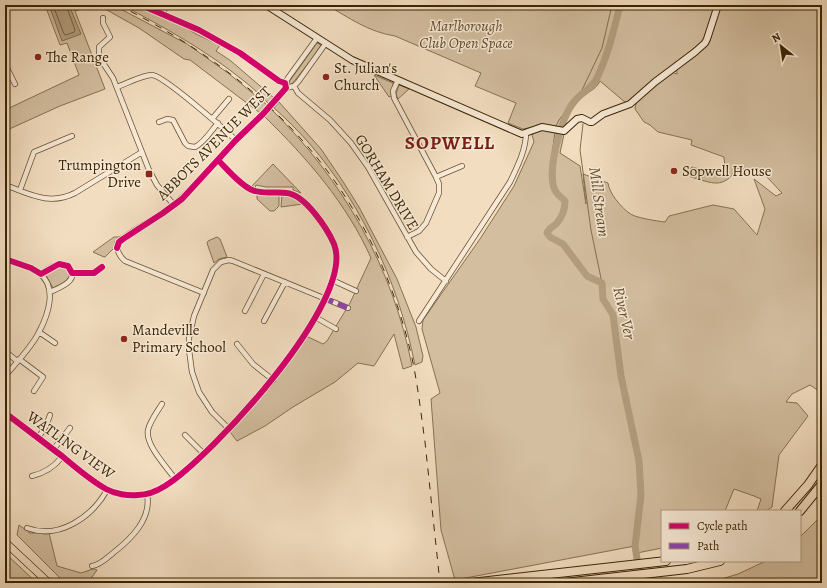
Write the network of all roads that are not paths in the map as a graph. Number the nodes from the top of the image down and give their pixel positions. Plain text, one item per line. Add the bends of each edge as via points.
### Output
1 (141, 5) edge
2 (166, 5) edge
3 (266, 5) edge
4 (718, 5) edge
5 (163, 14) junction
6 (103, 18) dead end
7 (317, 38) junction
8 (326, 43) junction
9 (5, 64) edge
10 (398, 80) junction
11 (15, 84) dead end
12 (286, 86) junction
13 (294, 86) junction
14 (117, 87) junction
15 (229, 99) dead end
16 (212, 119) junction
17 (159, 122) dead end
18 (218, 123) junction
19 (526, 133) junction
20 (72, 136) dead end
21 (236, 140) junction
22 (142, 152) junction
23 (218, 160) junction
24 (462, 166) dead end
25 (436, 177) junction
26 (5, 185) edge
27 (20, 190) junction
28 (174, 205) junction
29 (407, 237) junction
30 (5, 259) edge
31 (41, 274) junction
32 (264, 274) junction
33 (332, 280) junction
34 (446, 281) junction
35 (285, 282) junction
36 (356, 291) dead end
37 (50, 292) junction
38 (204, 293) junction
39 (324, 298) junction
40 (348, 308) dead end
41 (245, 311) dead end
42 (315, 317) junction
43 (264, 321) dead end
44 (419, 321) dead end
45 (336, 328) dead end
46 (39, 332) junction
47 (55, 343) dead end
48 (236, 344) dead end
49 (5, 351) edge
50 (18, 360) junction
51 (5, 376) edge
52 (273, 380) junction
53 (34, 391) dead end
54 (162, 404) dead end
55 (5, 413) edge
56 (50, 415) dead end
57 (70, 428) dead end
58 (229, 429) junction
59 (185, 436) dead end
60 (38, 438) junction
61 (54, 450) junction
62 (204, 454) junction
63 (62, 456) junction
64 (822, 465) edge
65 (32, 476) dead end
66 (175, 479) junction
67 (822, 484) edge
68 (107, 490) junction
69 (147, 494) junction
70 (786, 510) edge
71 (801, 510) edge
72 (27, 528) dead end
73 (5, 542) edge
74 (661, 562) edge
75 (716, 562) edge
76 (92, 566) dead end
77 (49, 583) edge
78 (471, 583) edge
79 (564, 583) edge

1 - 5 street
2 - 5 street
3 - 7 street
4 - 19 street via 705,43 626,107 604,114 591,122 579,118 565,130 542,127
5 - 12 street via 240,53
6 - 14 street via 110,37 101,44 98,50 99,57
7 - 8 street
7 - 12 street, ABBOTS AVENUE WEST
8 - 10 street via 352,60
8 - 13 street
9 - 11 street
10 - 19 street via 520,133
10 - 25 street via 393,91 394,98
12 - 13 street
12 - 21 street, ABBOTS AVENUE WEST, bridge via 276,100
13 - 29 street, GORHAM DRIVE via 297,92 330,120 351,143 368,167
14 - 16 street via 147,75 155,75
14 - 22 street
15 - 16 street
16 - 18 street
17 - 18 street via 173,120 185,144 195,147 202,143
18 - 21 street
19 - 34 street via 519,163 510,182
20 - 27 street via 34,152
21 - 23 street, ABBOTS AVENUE WEST
22 - 27 street via 65,198 44,199
22 - 28 street via 157,185
23 - 28 street, ABBOTS AVENUE WEST
23 - 33 street via 249,189 265,193 293,194 309,206 332,240 336,251
24 - 25 street
25 - 29 street via 439,193 426,223 419,231
26 - 27 street
28 - 38 street, ABBOTS AVENUE WEST via 123,238 119,242 118,252 125,261
29 - 34 street, GORHAM DRIVE via 423,261
30 - 31 street
31 - 37 street
31 - 37 street via 59,264 71,270 69,282
32 - 35 street
32 - 38 street via 230,260 221,262 213,270
32 - 41 street
33 - 36 street
33 - 39 street
34 - 44 street
35 - 39 street
35 - 43 street
37 - 46 street via 50,302
38 - 58 street via 194,316 189,338 191,366 204,402
39 - 40 street
39 - 42 street
42 - 45 street
42 - 52 street
46 - 47 street
46 - 50 street
48 - 52 street via 253,364
49 - 50 street
50 - 51 street
50 - 53 street via 43,377
52 - 58 street
54 - 66 street via 150,424 148,438
55 - 60 street, WATLING VIEW
56 - 60 street
57 - 61 street
58 - 62 street
59 - 62 street
60 - 61 street, WATLING VIEW
61 - 63 street, WATLING VIEW
62 - 66 street
63 - 65 street via 47,471
63 - 68 street, WATLING VIEW
64 - 70 highway via 808,486
66 - 69 street
67 - 71 highway
68 - 69 street, WATLING VIEW via 125,495
68 - 72 street via 98,504 81,520 65,528 47,531
69 - 76 street via 146,512 136,530 111,555
73 - 77 main road
74 - 78 highway
75 - 79 highway via 687,569

